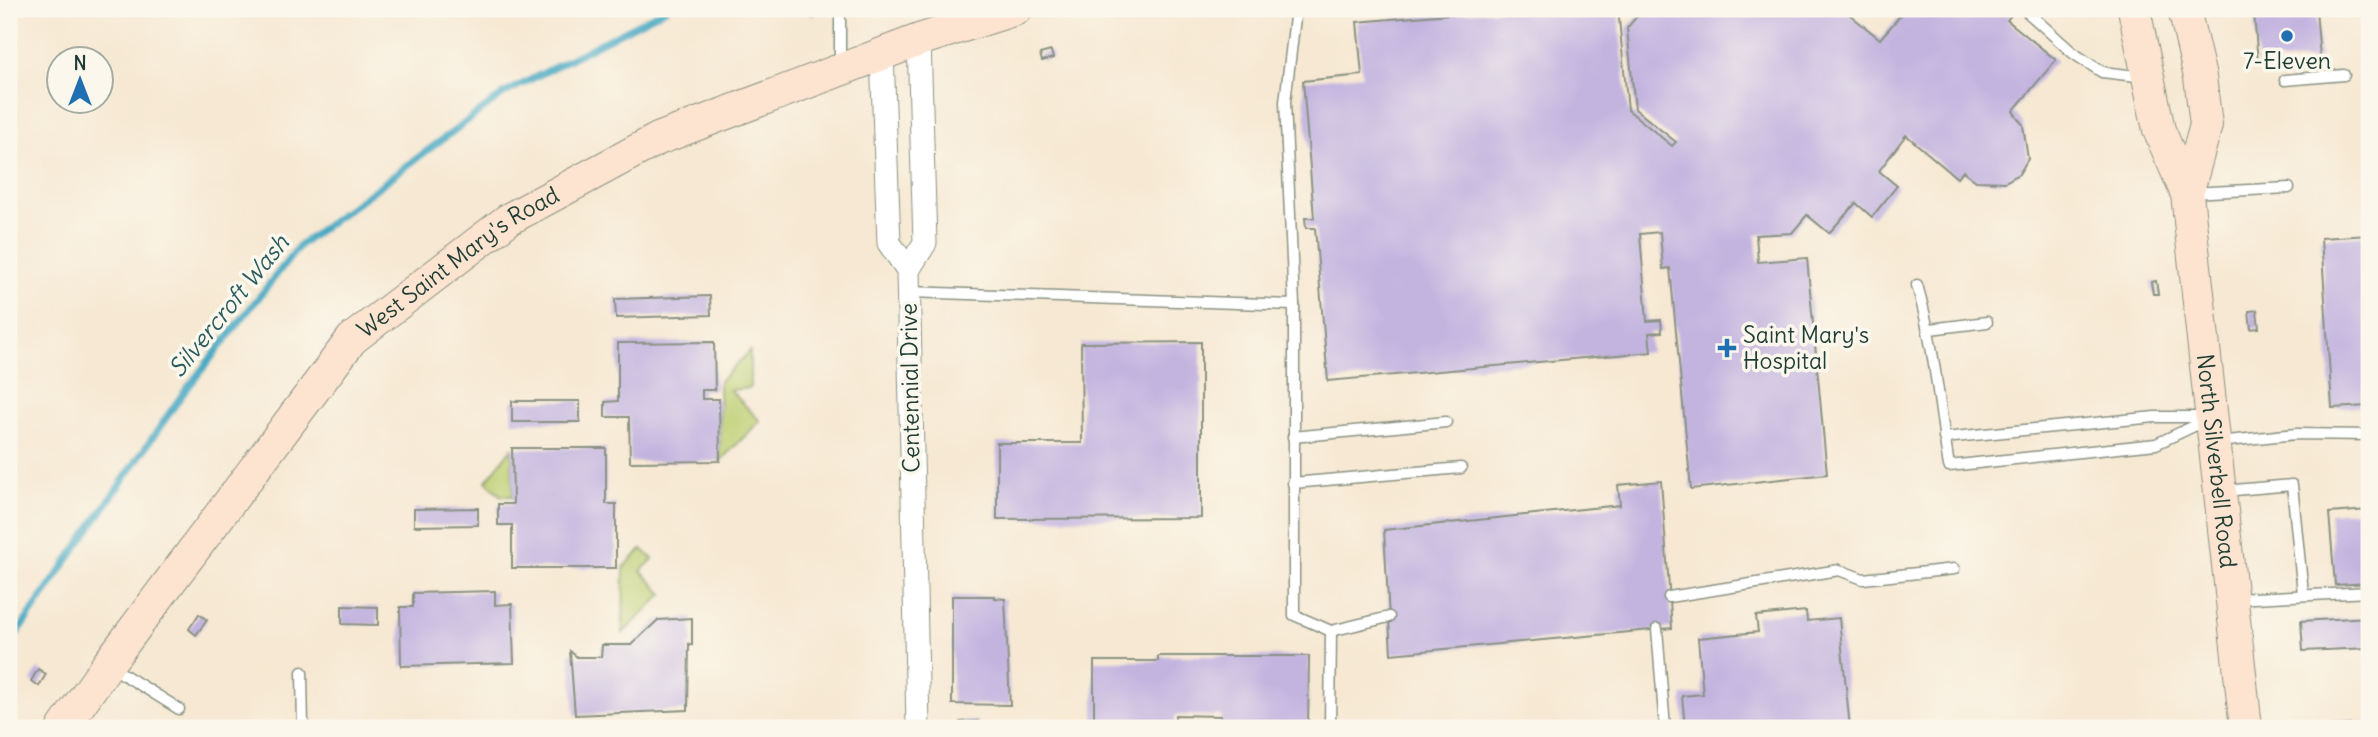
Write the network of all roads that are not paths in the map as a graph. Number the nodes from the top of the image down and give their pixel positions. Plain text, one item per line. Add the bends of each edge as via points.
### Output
1 (840, 9) edge
2 (1016, 9) edge
3 (1296, 9) edge
4 (2024, 9) edge
5 (2134, 9) edge
6 (2184, 9) edge
7 (919, 40) junction
8 (883, 54) junction
9 (841, 69) junction
10 (2344, 75) dead end
11 (2150, 77) junction
12 (2285, 80) dead end
13 (2290, 188) dead end
14 (2187, 194) junction
15 (908, 281) junction
16 (1917, 285) dead end
17 (1294, 305) junction
18 (1987, 322) dead end
19 (1930, 329) junction
20 (1446, 422) dead end
21 (2214, 429) junction
22 (2369, 435) edge
23 (1293, 437) junction
24 (1944, 438) junction
25 (1461, 468) dead end
26 (1293, 483) junction
27 (2220, 491) junction
28 (1954, 569) dead end
29 (2369, 592) edge
30 (2302, 594) junction
31 (1669, 597) dead end
32 (2232, 599) junction
33 (1389, 617) dead end
34 (1657, 629) dead end
35 (1331, 631) junction
36 (107, 664) junction
37 (302, 672) dead end
38 (179, 709) dead end
39 (63, 728) edge
40 (303, 728) edge
41 (918, 728) edge
42 (1330, 728) edge
43 (1665, 728) edge
44 (2246, 728) edge

1 - 9 lane
2 - 7 main road, West Saint Mary's Road
3 - 17 lane via 1285,102
4 - 11 lane via 2102,72
5 - 11 main road, North Silverbell Road
6 - 14 main road, North Silverbell Road via 2206,125
7 - 8 main road, West Saint Mary's Road
7 - 15 street via 925,243
8 - 9 main road, West Saint Mary's Road
8 - 15 street, Centennial Drive via 889,243
9 - 36 main road, West Saint Mary's Road via 658,139 509,219 352,340
10 - 12 lane
11 - 14 main road, North Silverbell Road via 2159,130
13 - 14 lane
14 - 21 main road, North Silverbell Road
15 - 17 lane
15 - 41 street, Centennial Drive
16 - 19 lane
17 - 23 lane
18 - 19 lane
19 - 24 lane
20 - 23 lane
21 - 22 lane
21 - 24 lane via 2155,417
21 - 24 lane via 2156,444 1949,466
21 - 27 main road, North Silverbell Road
23 - 26 lane
25 - 26 lane
26 - 35 lane via 1294,615
27 - 30 lane via 2292,485
27 - 32 main road, North Silverbell Road
28 - 31 lane via 1863,579 1839,570
29 - 30 lane
30 - 32 lane
32 - 44 main road, North Silverbell Road
33 - 35 lane
34 - 43 lane
35 - 42 lane
36 - 38 lane
36 - 39 main road, West Saint Mary's Road
37 - 40 lane

